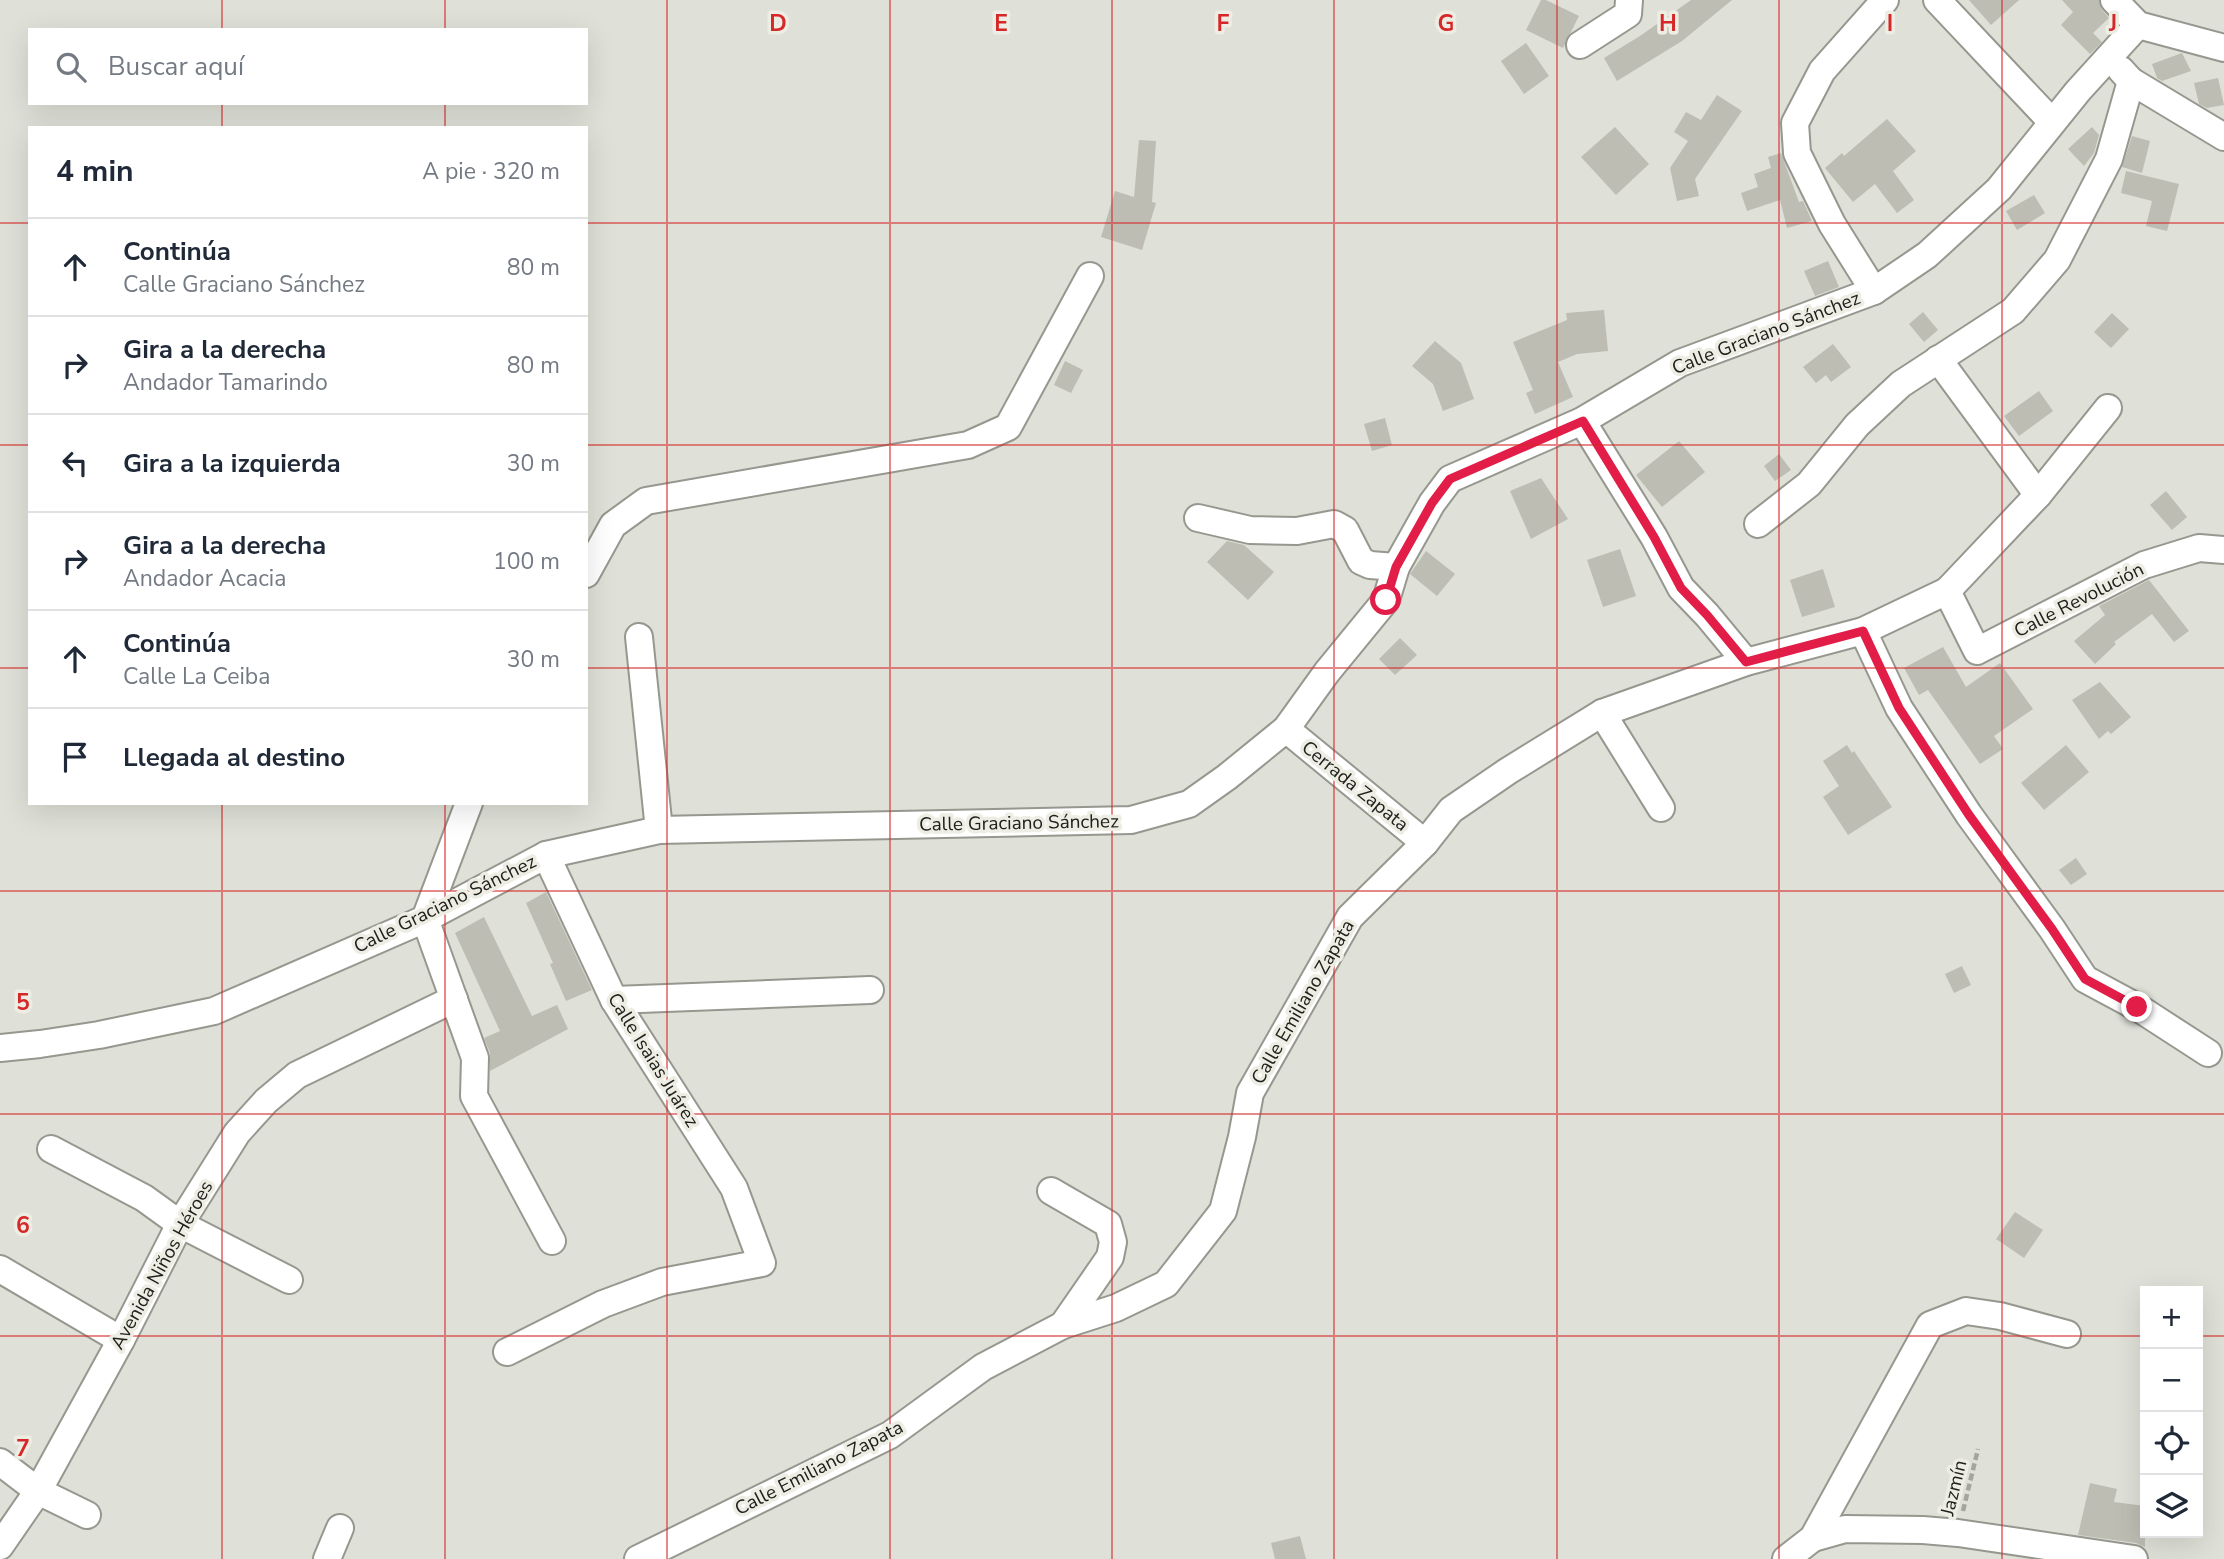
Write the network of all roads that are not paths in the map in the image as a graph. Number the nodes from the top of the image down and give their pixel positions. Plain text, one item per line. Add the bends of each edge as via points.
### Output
1 (1629, 0) edge
2 (1885, 0) edge
3 (1937, 0) edge
4 (2114, 0) edge
5 (2138, 24) junction
6 (1580, 45) dead end
7 (2224, 48) edge
8 (2110, 57) junction
9 (2131, 81) junction
10 (2052, 122) junction
11 (2224, 137) edge
12 (1090, 276) dead end
13 (1874, 291) junction
14 (1938, 359) junction
15 (2108, 408) dead end
16 (1583, 421) junction
17 (2038, 495) junction
18 (1198, 518) dead end
19 (1758, 524) dead end
20 (2224, 550) edge
21 (1396, 567) junction
22 (588, 570) edge
23 (1947, 591) junction
24 (1863, 631) junction
25 (639, 637) dead end
26 (1746, 662) junction
27 (1602, 713) junction
28 (1286, 729) junction
29 (468, 805) edge
30 (1661, 808) dead end
31 (659, 830) junction
32 (1425, 843) junction
33 (546, 855) junction
34 (425, 919) junction
35 (870, 990) dead end
36 (454, 999) junction
37 (614, 1000) junction
38 (0, 1048) edge
39 (2208, 1053) dead end
40 (51, 1149) dead end
41 (1051, 1191) dead end
42 (180, 1224) junction
43 (552, 1241) dead end
44 (0, 1269) edge
45 (289, 1280) dead end
46 (1063, 1325) junction
47 (2067, 1334) dead end
48 (121, 1340) junction
49 (507, 1352) dead end
50 (0, 1462) edge
51 (38, 1490) junction
52 (87, 1515) dead end
53 (340, 1528) dead end
54 (1813, 1538) junction
55 (0, 1546) edge
56 (327, 1559) edge
57 (638, 1559) edge
58 (1786, 1559) edge
59 (2134, 1559) edge

1 - 6 street via 1628,14
2 - 13 street via 1822,71 1795,123 1797,153 1832,224
3 - 10 street
4 - 5 street
5 - 7 street
5 - 8 street, Calle Graciano Sánchez
8 - 9 street
8 - 10 street, Calle Graciano Sánchez
9 - 11 street
9 - 14 street via 2109,159 2057,260 2013,311
10 - 13 street, Calle Graciano Sánchez via 1999,189 1927,256
12 - 22 street via 1008,427 968,445 646,501 613,526
13 - 16 street, Calle Graciano Sánchez via 1680,363
14 - 17 street
14 - 19 street via 1901,384 1857,425 1809,484
15 - 17 street
16 - 21 street, Calle Graciano Sánchez via 1450,479
16 - 26 street via 1681,588
17 - 23 street
18 - 21 street via 1250,530 1297,531 1334,524 1345,530 1360,561
20 - 23 street, Calle Revolución via 2199,548 2144,565 1977,651
21 - 28 street, Calle Graciano Sánchez via 1386,600
23 - 24 street, Calle Emiliano Zapata
24 - 26 street, Calle Emiliano Zapata
24 - 39 street via 1899,708 2085,979
25 - 31 street
26 - 27 street, Calle Emiliano Zapata
27 - 30 street
27 - 32 street, Calle Emiliano Zapata via 1451,810
28 - 31 street, Calle Graciano Sánchez via 1189,804 1131,820
28 - 32 street, Cerrada Zapata
29 - 34 street
31 - 33 street, Calle Graciano Sánchez
32 - 46 street, Calle Emiliano Zapata via 1350,917 1276,1045 1250,1093 1223,1211 1166,1284 1116,1308
33 - 34 street, Calle Graciano Sánchez
33 - 37 street, Calle Isaias Juárez
34 - 36 street
34 - 38 street, Calle Graciano Sánchez via 214,1011 99,1035
35 - 37 street
36 - 42 street, Avenida Niños Héroes via 298,1075 266,1101 237,1133
36 - 43 street via 475,1058 474,1096
37 - 49 street, Calle Isaias Juárez via 734,1188 762,1263 662,1282 603,1304
40 - 42 street via 144,1198
41 - 46 street via 1108,1224 1113,1242 1110,1257
42 - 45 street
42 - 48 street, Avenida Niños Héroes
44 - 48 street
46 - 57 street, Calle Emiliano Zapata via 983,1367 890,1435
47 - 54 street via 1966,1311 1930,1325
48 - 51 street, Avenida Niños Héroes
50 - 51 street
51 - 52 street
51 - 55 street, Avenida Niños Héroes
53 - 56 street
54 - 58 street
54 - 59 street via 1845,1529 1958,1533

